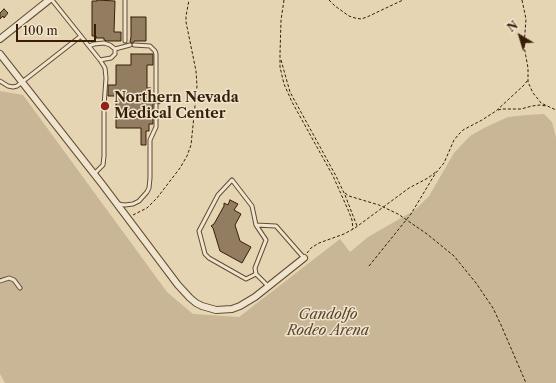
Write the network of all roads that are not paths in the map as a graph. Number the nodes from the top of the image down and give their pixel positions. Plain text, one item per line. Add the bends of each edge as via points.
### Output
1 (49, 0) edge
2 (52, 0) edge
3 (125, 0) edge
4 (81, 36) junction
5 (0, 39) edge
6 (125, 44) junction
7 (89, 46) junction
8 (115, 49) junction
9 (0, 54) edge
10 (100, 60) junction
11 (0, 81) edge
12 (22, 82) junction
13 (156, 94) dead end
14 (156, 105) dead end
15 (94, 174) junction
16 (116, 203) junction
17 (256, 225) junction
18 (304, 258) joint
19 (256, 274) junction
20 (0, 281) edge
21 (268, 287) junction
22 (20, 288) dead end

1 - 5 street
2 - 4 lane
3 - 6 lane
4 - 7 lane
4 - 12 lane
6 - 8 lane
6 - 13 lane via 150,46 155,51
7 - 8 lane via 110,44
7 - 10 lane
8 - 10 lane via 115,54 111,58
9 - 12 street
10 - 15 lane via 106,78 104,156 103,165
11 - 12 lane via 13,87
12 - 15 street
14 - 16 lane via 156,127 150,140 149,188 139,201 133,204
15 - 16 street
16 - 21 street via 184,292 202,306 216,310 232,309 248,302
17 - 18 lane via 276,226
17 - 19 lane via 266,240 255,268
17 - 19 lane via 252,206 232,180 218,195 199,231 205,254 209,258 246,279
18 - 21 street
19 - 21 lane
20 - 22 lane via 9,278

